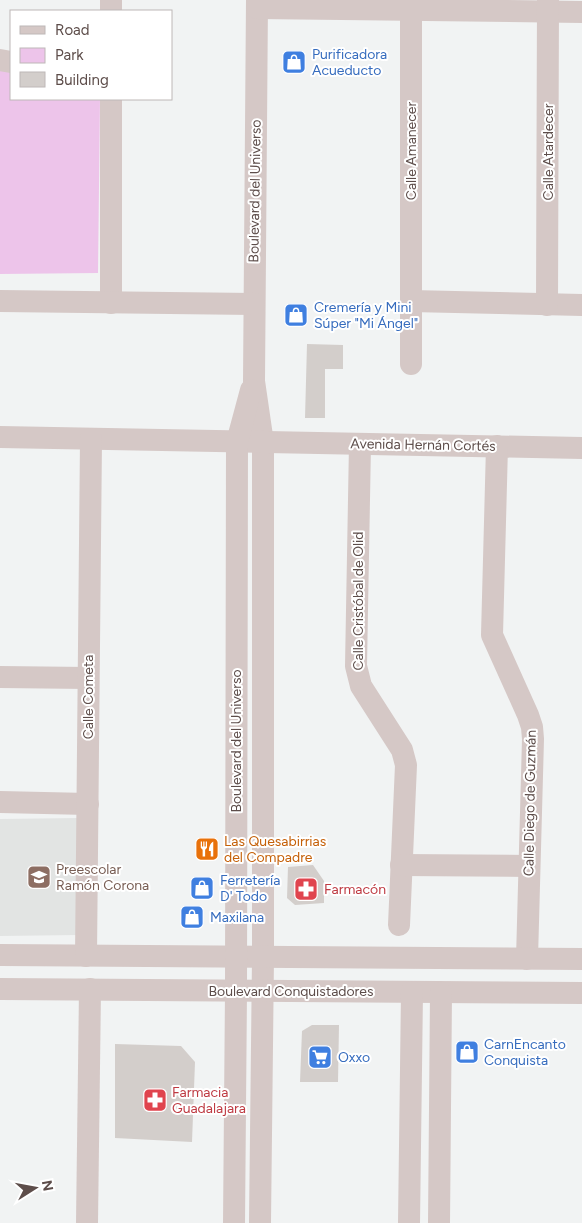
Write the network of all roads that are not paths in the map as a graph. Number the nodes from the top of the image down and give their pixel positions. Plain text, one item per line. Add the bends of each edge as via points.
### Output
1 (257, 4) edge
2 (411, 5) edge
3 (548, 6) edge
4 (582, 12) edge
5 (111, 100) edge
6 (0, 301) edge
7 (411, 301) junction
8 (111, 303) junction
9 (254, 304) junction
10 (547, 304) junction
11 (582, 305) edge
12 (411, 364) dead end
13 (254, 381) junction
14 (0, 437) edge
15 (91, 439) junction
16 (237, 442) junction
17 (264, 443) junction
18 (360, 444) junction
19 (497, 446) junction
20 (582, 448) edge
21 (0, 677) edge
22 (88, 678) junction
23 (0, 802) edge
24 (88, 804) junction
25 (401, 865) junction
26 (529, 866) junction
27 (399, 925) dead end
28 (0, 956) edge
29 (86, 956) junction
30 (236, 957) junction
31 (263, 957) junction
32 (528, 959) junction
33 (582, 959) edge
34 (0, 989) edge
35 (90, 989) junction
36 (236, 991) junction
37 (263, 991) junction
38 (412, 992) junction
39 (441, 992) junction
40 (582, 993) edge
41 (410, 1154) junction
42 (440, 1154) junction
43 (234, 1217) edge
44 (260, 1218) edge
45 (87, 1223) edge
46 (409, 1223) edge
47 (439, 1223) edge

1 - 2 street
1 - 9 street, Boulevard del Universo
2 - 3 street
2 - 7 street, Calle Amanecer
3 - 4 street
3 - 10 street, Calle Atardecer
5 - 8 street
6 - 8 street
7 - 10 street
7 - 12 street, Calle Amanecer
8 - 9 street
9 - 13 street, Boulevard del Universo
10 - 11 street
13 - 16 street, Boulevard del Universo
13 - 17 street, Boulevard del Universo
14 - 15 street, Avenida Hernán Cortés
15 - 16 street, Avenida Hernán Cortés
15 - 22 street, Calle Cometa
16 - 17 street, Avenida Hernán Cortés
16 - 30 street, Boulevard del Universo
17 - 18 street, Avenida Hernán Cortés
17 - 31 street, Boulevard del Universo
18 - 19 street, Avenida Hernán Cortés
18 - 25 street, Calle Cristóbal de Olid via 356,666 361,686 405,758
19 - 20 street, Avenida Hernán Cortés
19 - 26 street, Calle Diego de Guzmán via 492,635 532,727
21 - 22 street
22 - 24 street, Calle Cometa
23 - 24 street
24 - 29 street, Calle Cometa
25 - 26 street
25 - 27 street, Calle Cristóbal de Olid
26 - 32 street, Calle Diego de Guzmán
28 - 29 street
29 - 30 street
30 - 31 street
30 - 36 street, Boulevard del Universo
31 - 32 street
31 - 37 street, Boulevard del Universo
32 - 33 street
34 - 35 street, Boulevard Conquistadores
35 - 36 street, Boulevard Conquistadores
35 - 45 street
36 - 37 street, Boulevard Conquistadores
36 - 43 street, Boulevard del Universo
37 - 38 street, Boulevard Conquistadores
37 - 44 street, Boulevard del Universo
38 - 39 street, Boulevard Conquistadores
38 - 41 street
39 - 40 street, Boulevard Conquistadores
39 - 42 street
41 - 42 street
41 - 46 street
42 - 47 street
43 - 44 street

